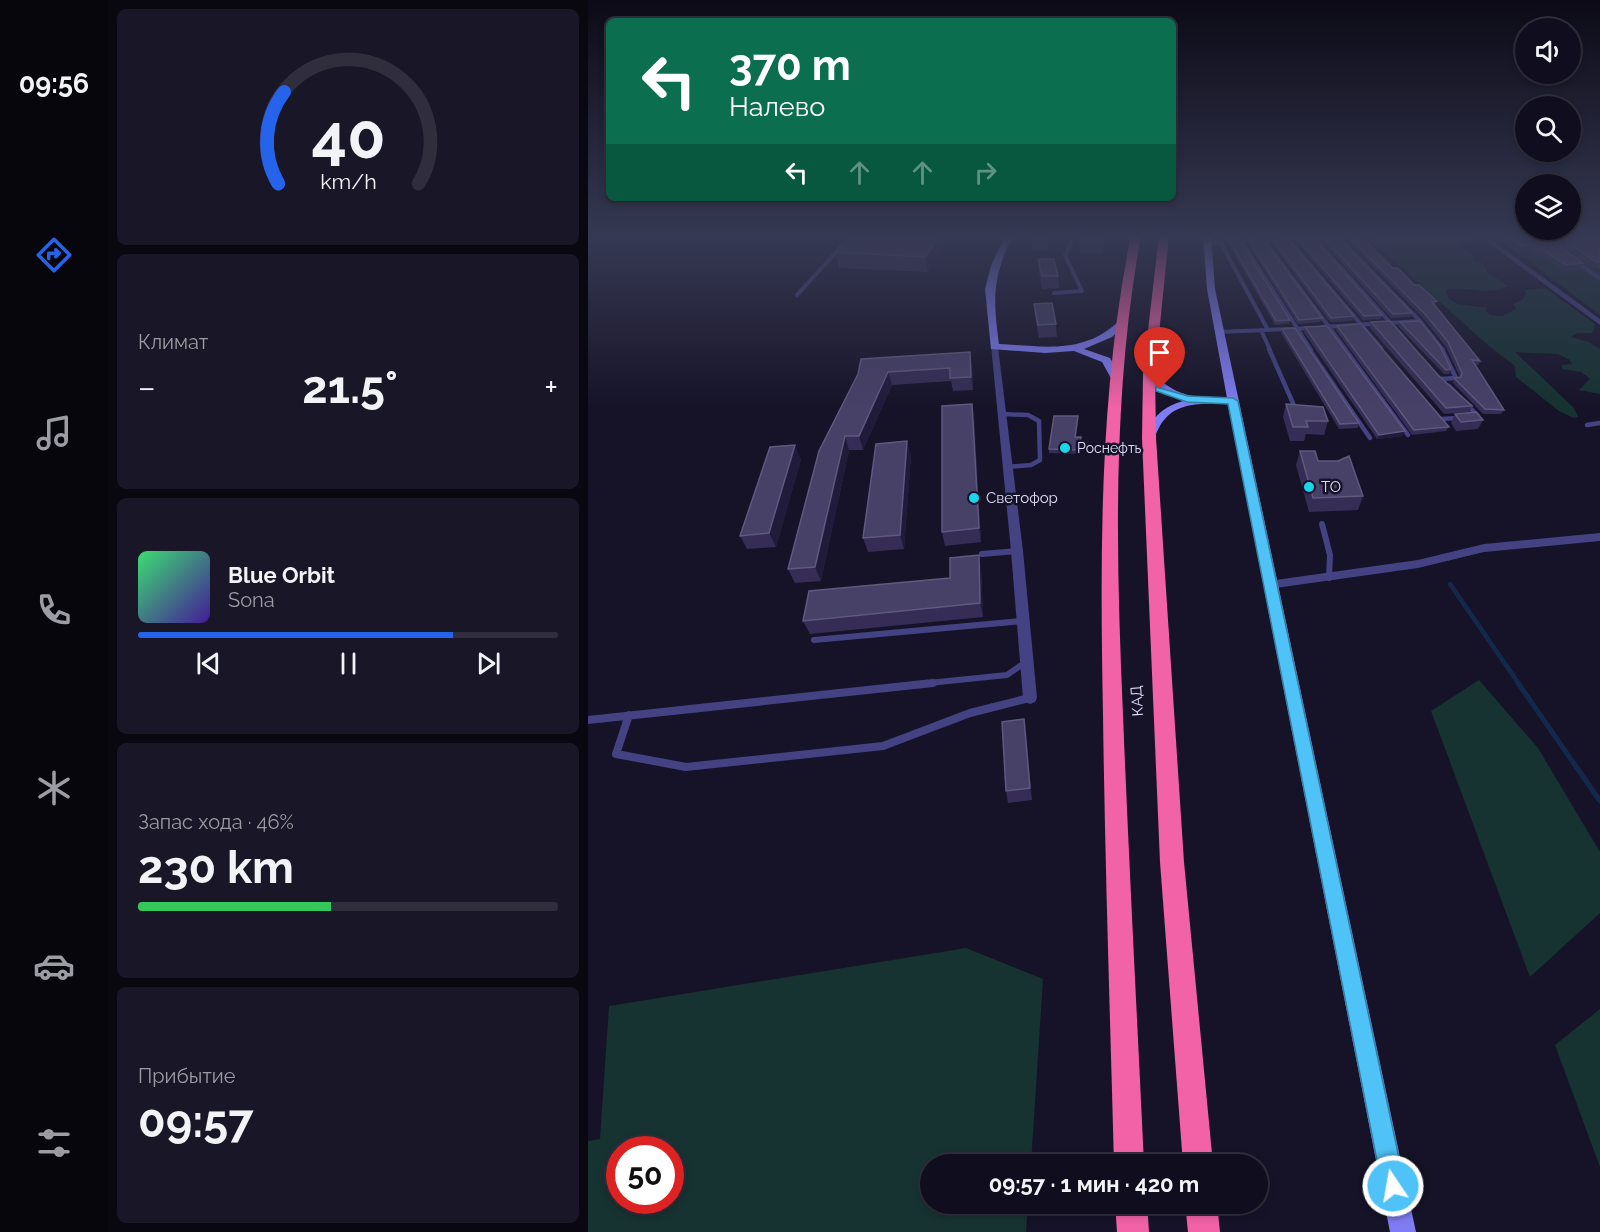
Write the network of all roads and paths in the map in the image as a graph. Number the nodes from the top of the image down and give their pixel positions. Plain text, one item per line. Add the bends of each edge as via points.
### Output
1 (799, 292) edge
2 (988, 292) edge
3 (1061, 292) edge
4 (1126, 292) edge
5 (1158, 292) edge
6 (1212, 292) edge
7 (1248, 292) edge
8 (1273, 292) edge
9 (1304, 292) edge
10 (1333, 292) edge
11 (1364, 292) edge
12 (1392, 292) edge
13 (1559, 292) edge
14 (1054, 293) dead end
15 (797, 295) dead end
16 (1420, 321) junction
17 (1392, 323) junction
18 (1600, 323) edge
19 (1121, 324) junction
20 (1360, 324) junction
21 (1329, 326) junction
22 (1296, 329) junction
23 (1261, 330) junction
24 (1268, 330) junction
25 (1220, 332) junction
26 (994, 347) junction
27 (1412, 347) edge
28 (1072, 348) junction
29 (1382, 350) edge
30 (1433, 371) edge
31 (1149, 374) junction
32 (1116, 378) junction
33 (1440, 379) junction
34 (1205, 401) junction
35 (1233, 401) junction
36 (1434, 410) edge
37 (1000, 414) junction
38 (1299, 416) edge
39 (1441, 419) junction
40 (1600, 423) edge
41 (1446, 425) edge
42 (1587, 425) dead end
43 (1408, 435) dead end
44 (1149, 438) junction
45 (1370, 438) dead end
46 (1007, 467) junction
47 (1322, 524) dead end
48 (1600, 537) edge
49 (1017, 551) junction
50 (982, 554) dead end
51 (1329, 578) junction
52 (1269, 585) junction
53 (1023, 621) junction
54 (814, 640) dead end
55 (1027, 662) junction
56 (1030, 698) joint
57 (629, 715) junction
58 (588, 720) edge
59 (1129, 1154) edge
60 (1197, 1154) edge
61 (1132, 1214) edge
62 (1202, 1214) edge
63 (1133, 1232) edge
64 (1204, 1232) edge
65 (1403, 1232) edge

1 - 15 lane
2 - 26 main road
3 - 14 lane
4 - 19 highway, КАД
5 - 31 highway, КАД
6 - 25 main road
7 - 24 lane
8 - 22 lane
9 - 21 lane
10 - 20 lane
11 - 17 lane
12 - 16 lane
13 - 18 street
16 - 17 lane
16 - 33 lane via 1439,343 1456,378
17 - 20 lane
17 - 27 lane
19 - 28 main road via 1101,342
19 - 32 highway, КАД
20 - 21 lane
20 - 29 lane
21 - 22 lane
21 - 43 lane
22 - 24 lane
22 - 45 lane
23 - 24 lane
23 - 25 lane
23 - 38 lane
25 - 35 main road
26 - 28 main road
26 - 37 street
28 - 32 main road via 1106,360
30 - 33 lane
31 - 34 main road via 1166,393
31 - 44 highway, КАД
32 - 59 highway, КАД via 1110,499 1110,632
33 - 39 lane via 1479,416
34 - 35 main road
34 - 44 main road via 1177,406 1161,414
35 - 52 main road
36 - 39 lane
37 - 46 street
37 - 46 lane via 1028,415 1039,420 1040,460 1031,465
39 - 41 lane
40 - 42 lane
44 - 60 highway, КАД via 1172,862
46 - 49 street
47 - 51 lane via 1330,555
48 - 51 street via 1484,548 1418,564
49 - 50 lane
49 - 53 street
51 - 52 street
52 - 65 main road
53 - 54 lane
53 - 55 street
55 - 56 street
55 - 57 lane via 1007,675
56 - 57 lane via 970,713 884,746 686,767 616,754
57 - 58 lane
61 - 63 highway
62 - 64 highway

